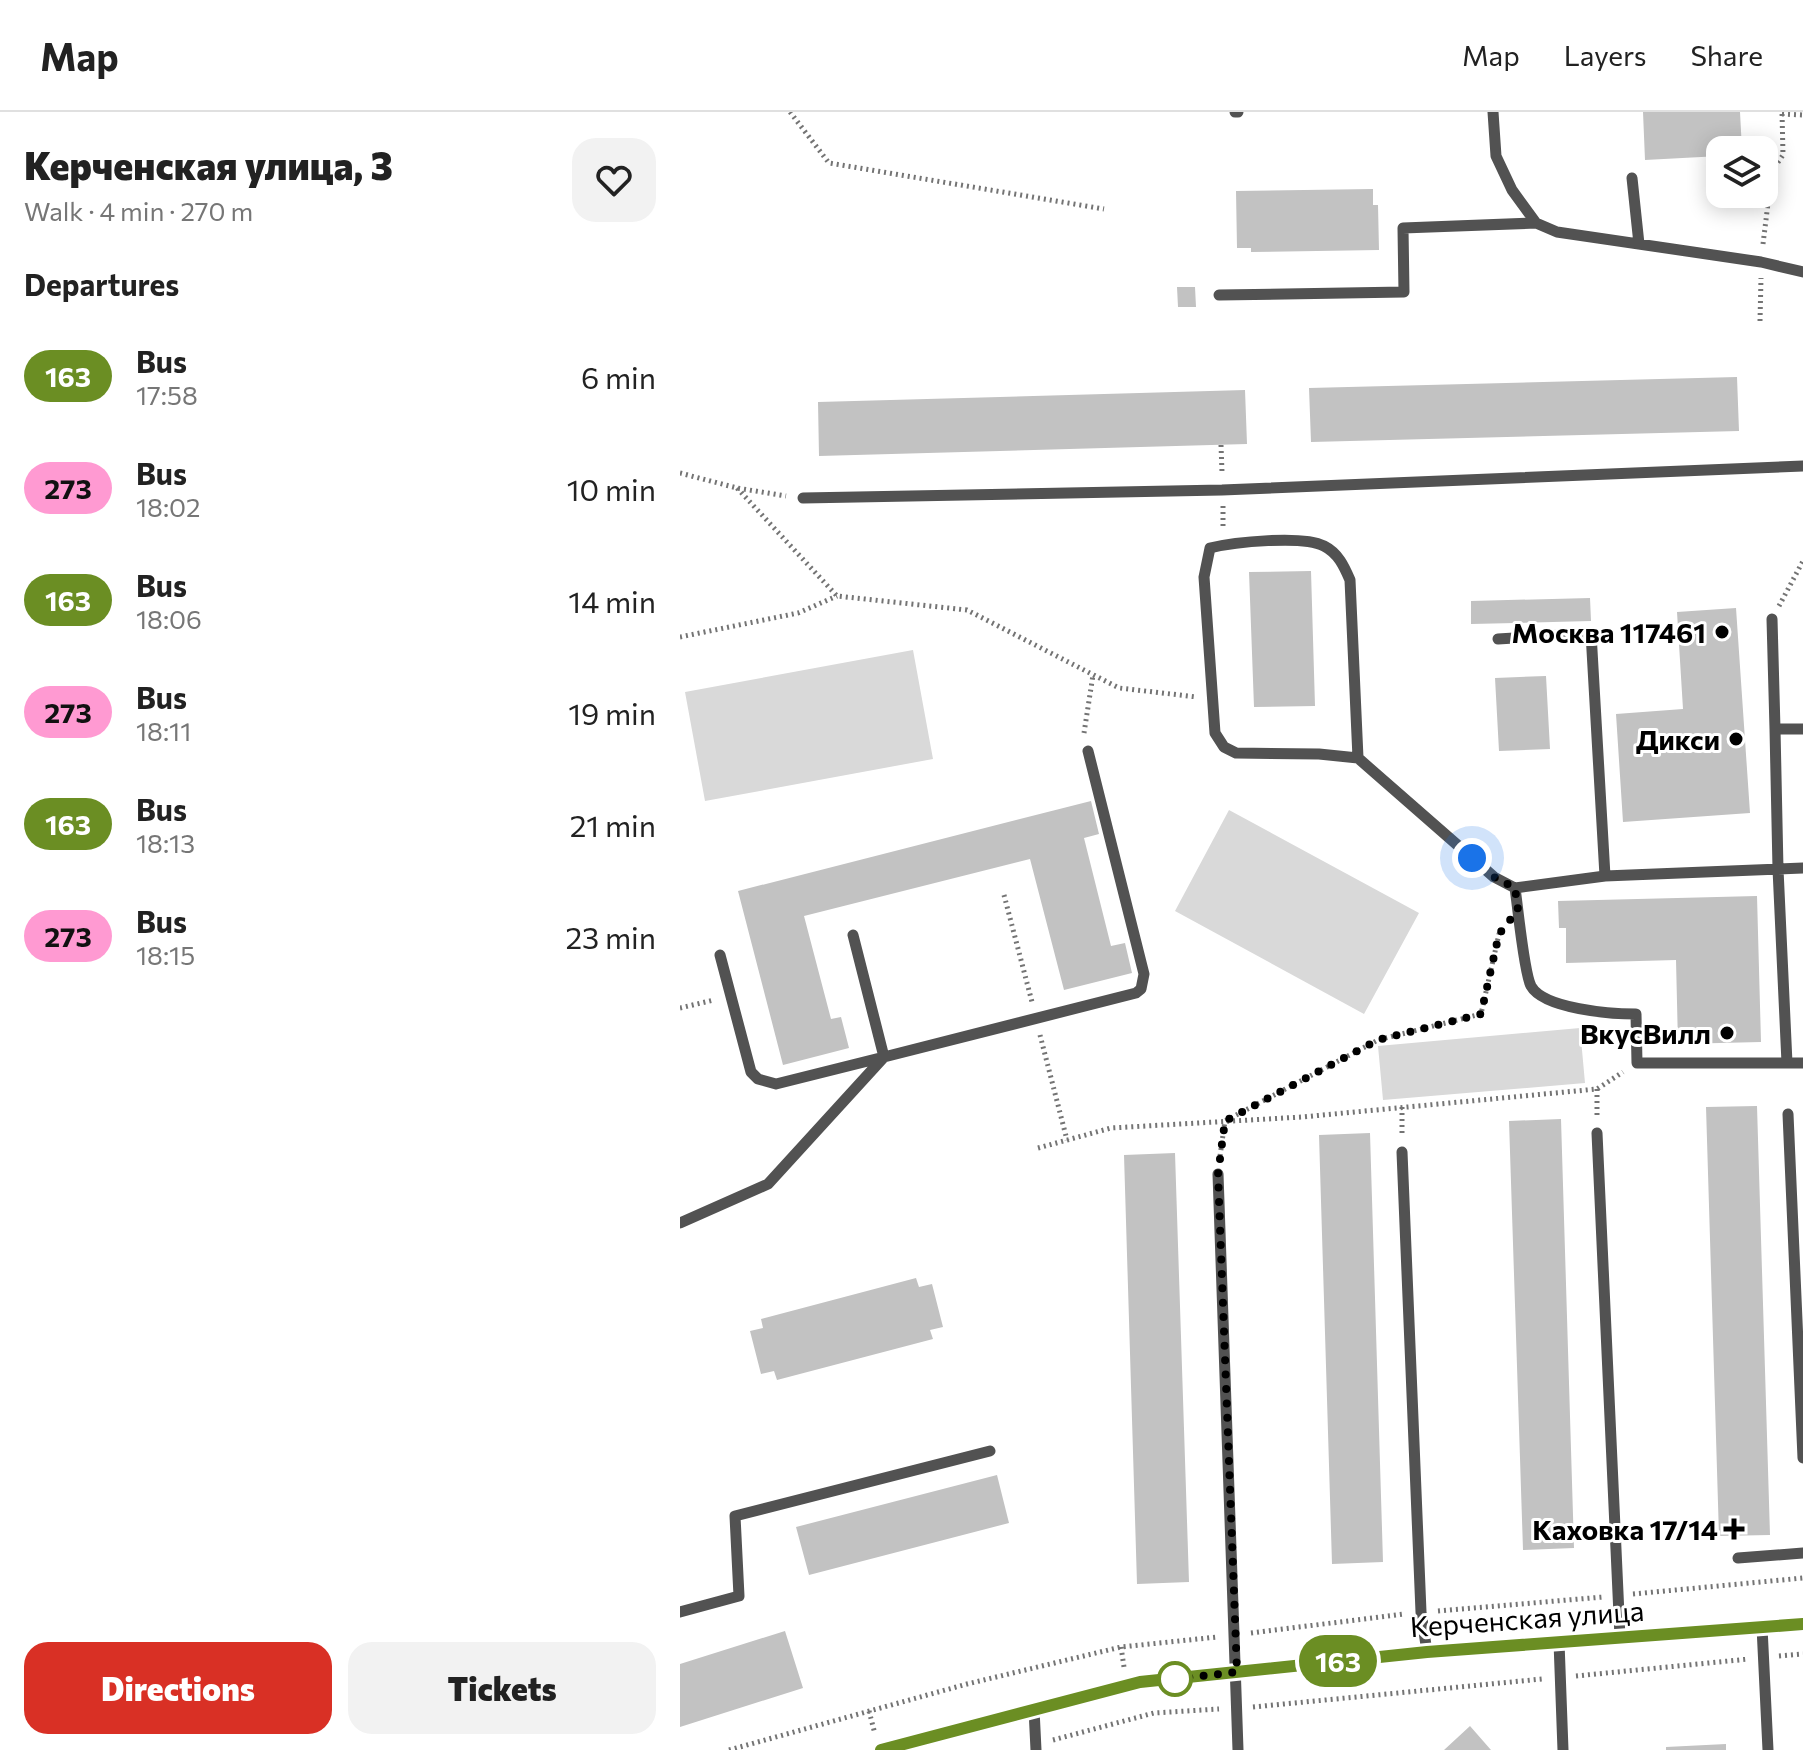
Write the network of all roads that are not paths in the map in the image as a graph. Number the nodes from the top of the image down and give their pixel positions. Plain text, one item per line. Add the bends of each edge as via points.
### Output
1 (1493, 112) edge
2 (1632, 178) dead end
3 (1536, 223) junction
4 (1639, 244) junction
5 (1803, 272) edge
6 (1219, 295) dead end
7 (1803, 466) edge
8 (803, 498) road end
9 (1772, 619) road end
10 (1498, 639) dead end
11 (1775, 729) junction
12 (1803, 729) edge
13 (1088, 751) road end
14 (1358, 758) junction
15 (1803, 868) edge
16 (1778, 869) junction
17 (1605, 876) junction
18 (1515, 888) junction
19 (853, 935) dead end
20 (720, 955) dead end
21 (884, 1057) junction
22 (1787, 1063) junction
23 (1803, 1063) edge
24 (1788, 1114) dead end
25 (1597, 1133) road end
26 (1402, 1152) road end
27 (1218, 1174) road end
28 (680, 1223) edge
29 (990, 1451) dead end
30 (1803, 1458) edge
31 (1803, 1553) edge
32 (1738, 1558) dead end
33 (680, 1612) edge
34 (1803, 1624) edge
35 (1762, 1627) junction
36 (1620, 1637) junction
37 (1559, 1642) junction
38 (1427, 1652) junction
39 (1237, 1672) junction
40 (1034, 1709) junction
41 (1036, 1748) edge
42 (881, 1750) edge
43 (1238, 1750) edge
44 (1563, 1750) edge
45 (1768, 1750) edge

1 - 3 lane via 1496,156
2 - 4 lane
3 - 4 lane via 1557,232
3 - 6 lane via 1403,228 1404,292
4 - 5 lane
7 - 8 lane via 1222,490
9 - 11 lane
10 - 17 lane via 1591,633
11 - 12 lane
11 - 16 lane
13 - 21 lane via 1144,974 1141,989
14 - 14 lane via 1236,753 1224,747 1215,733 1204,577 1210,548 1283,540 1323,545 1340,559 1350,580
14 - 18 lane via 1494,877
15 - 16 lane
16 - 17 lane
16 - 22 lane
17 - 18 lane
18 - 22 lane via 1531,985 1543,999 1609,1014 1636,1014 1637,1063
19 - 21 lane
20 - 21 lane via 751,1072 766,1083
21 - 28 lane via 768,1184
22 - 23 lane
24 - 30 lane
25 - 36 lane
26 - 38 lane
27 - 39 lane
29 - 33 lane via 735,1516 739,1596
31 - 32 lane
34 - 35 street, Керченская улица
35 - 36 street, Керченская улица
35 - 45 lane
36 - 37 street, Керченская улица
37 - 38 street, Керченская улица
37 - 44 lane
38 - 39 street, Керченская улица
39 - 40 street, Керченская улица via 1140,1682
39 - 43 lane
40 - 41 lane
40 - 42 street, Керченская улица

